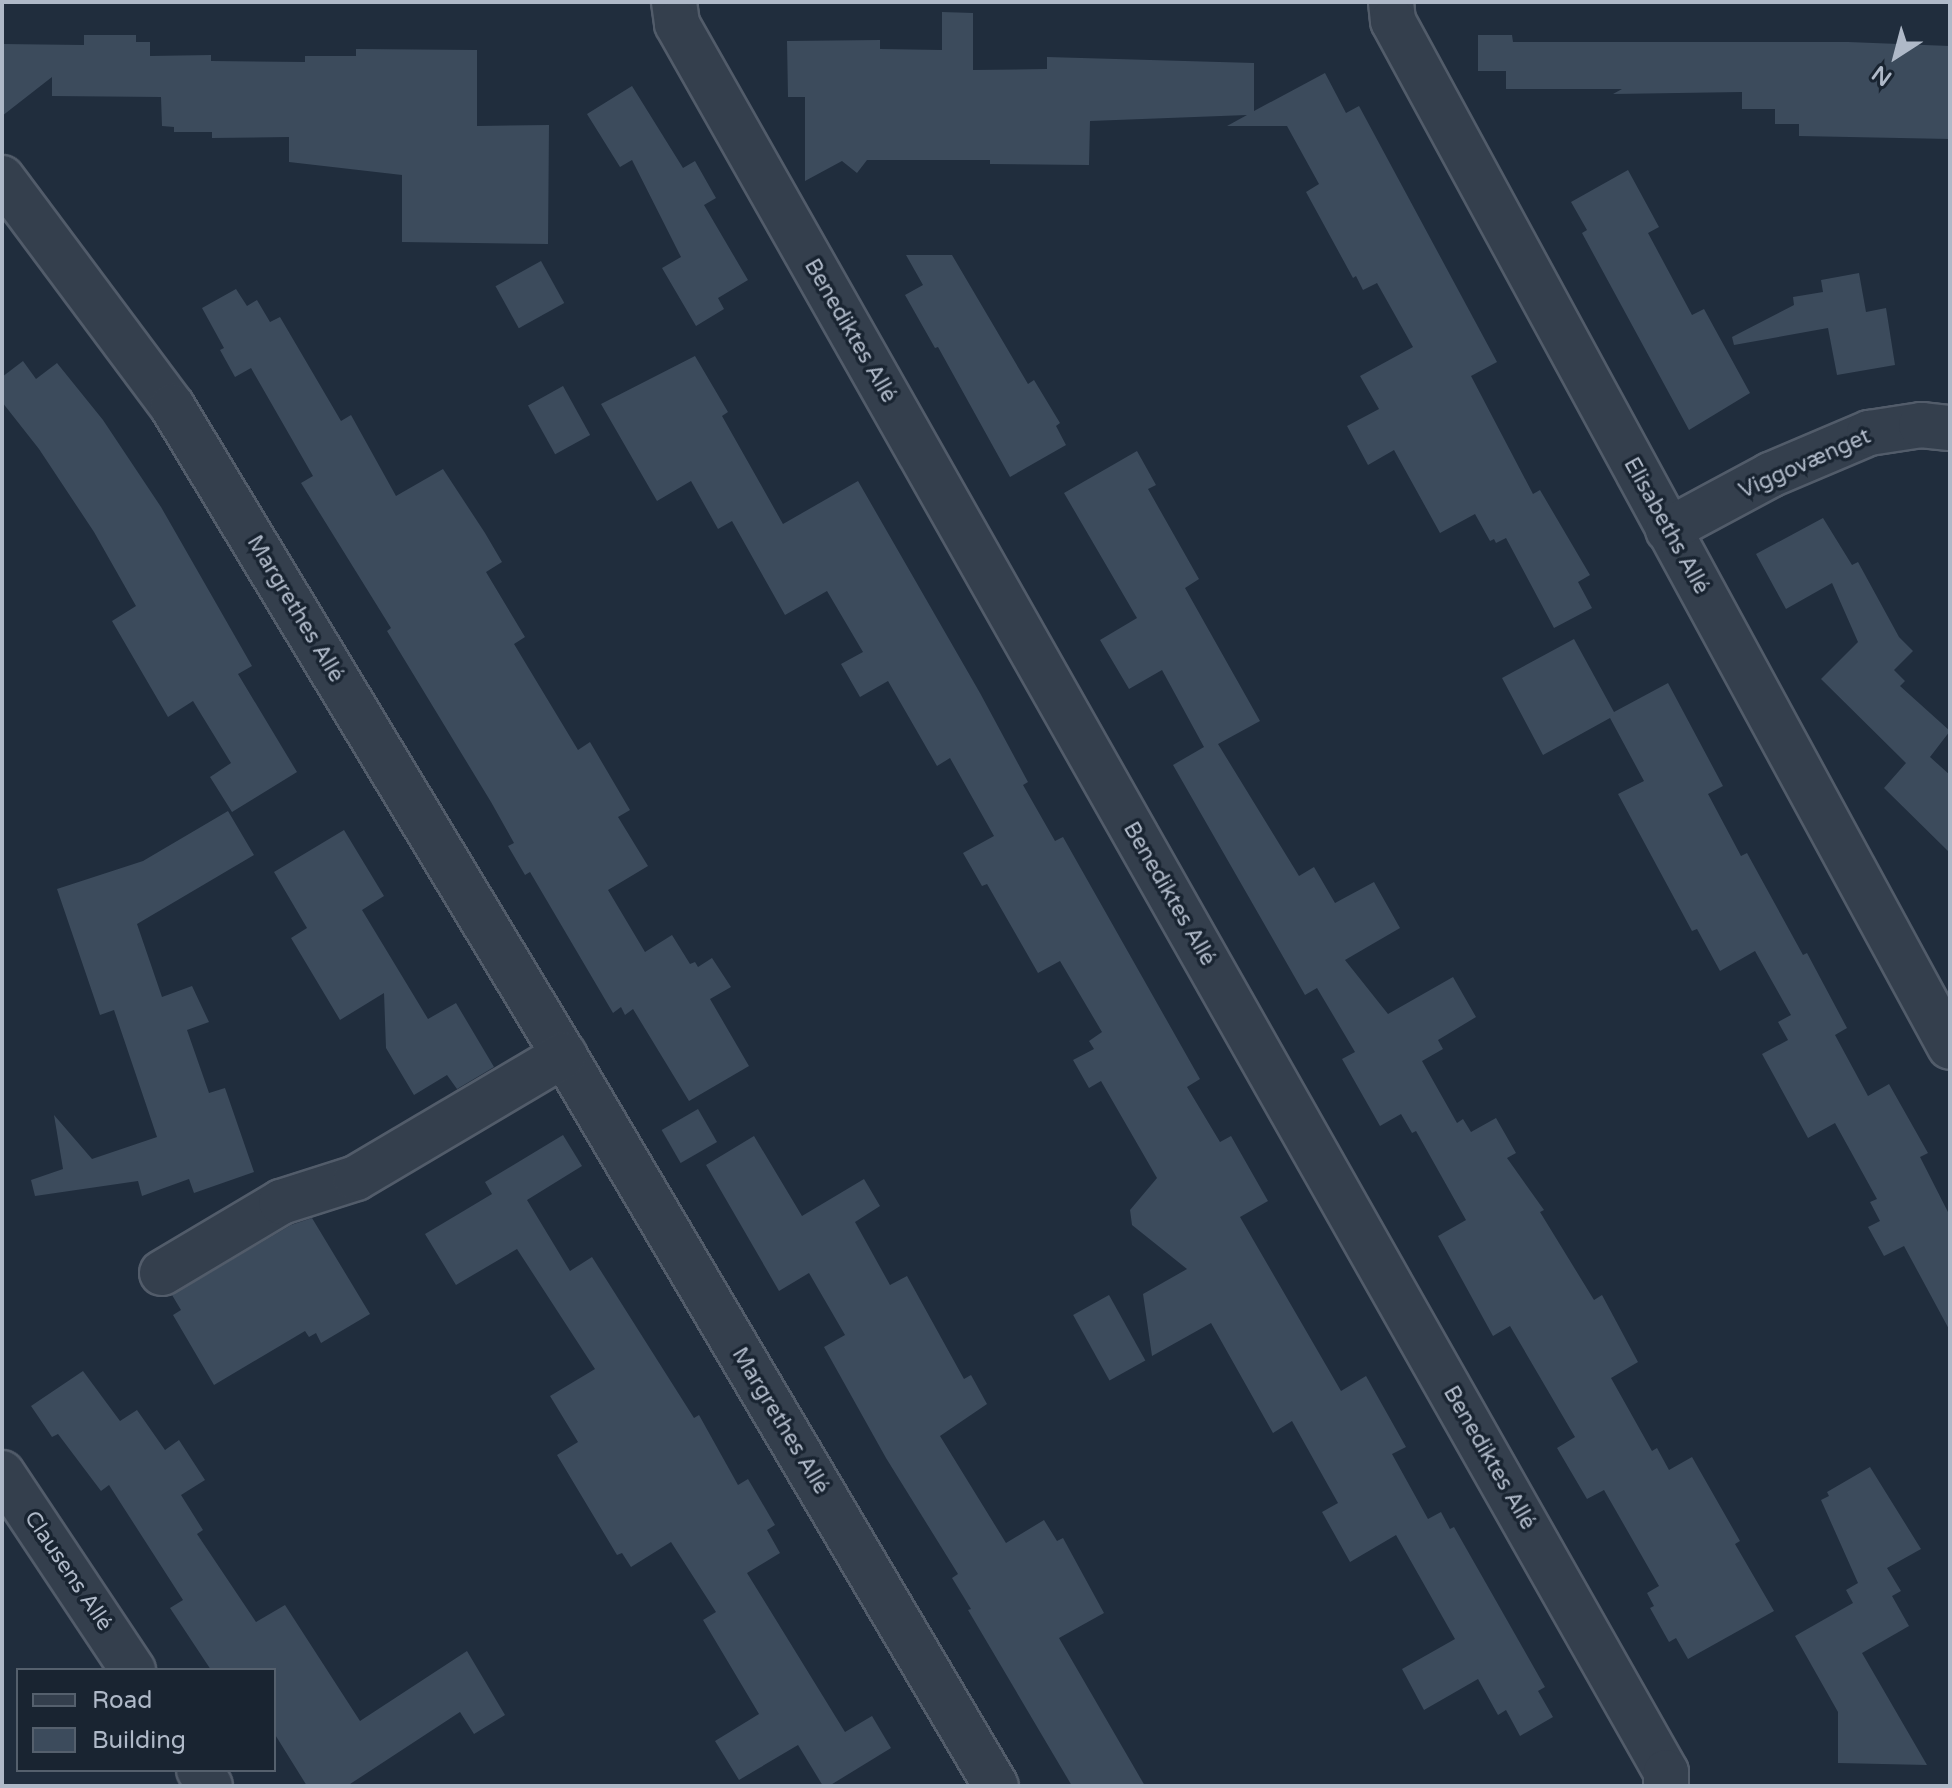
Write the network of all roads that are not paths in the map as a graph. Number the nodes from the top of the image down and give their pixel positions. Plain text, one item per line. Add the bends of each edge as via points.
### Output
1 (674, 2) edge
2 (1391, 2) edge
3 (2, 178) edge
4 (1950, 428) edge
5 (1668, 530) junction
6 (1950, 1047) edge
7 (564, 1055) junction
8 (162, 1273) dead end
9 (2, 1473) edge
10 (132, 1668) edge
11 (996, 1786) edge
12 (1666, 1786) edge

1 - 12 street, Benediktes Allé via 677,24 1666,1772
2 - 5 street, Elisabeths Allé via 1393,21
3 - 7 street, Margrethes Allé via 172,406
4 - 5 street, Viggovænget via 1921,425 1869,433 1770,475
5 - 6 street, Elisabeths Allé
7 - 8 street via 356,1178 281,1202
7 - 11 street, Margrethes Allé
9 - 10 street, Clausens Allé

